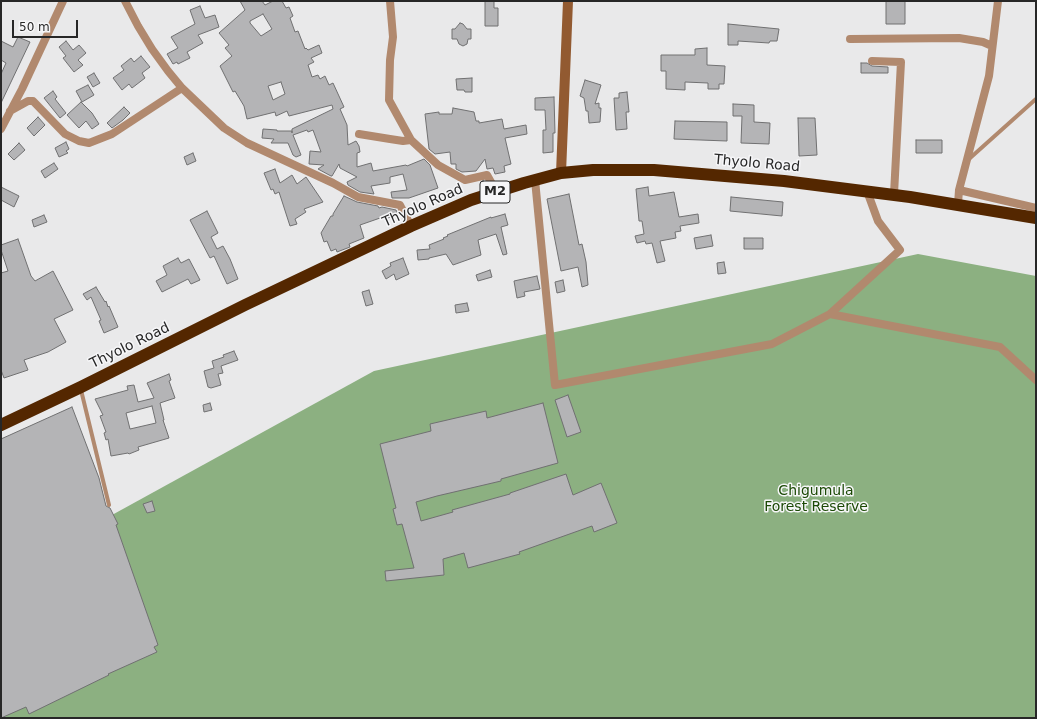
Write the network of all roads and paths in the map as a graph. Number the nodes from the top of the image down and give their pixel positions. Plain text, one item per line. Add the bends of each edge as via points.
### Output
1 (63, 1) edge
2 (125, 1) edge
3 (390, 1) edge
4 (568, 1) edge
5 (998, 1) edge
6 (850, 39) dead end
7 (992, 46) junction
8 (872, 61) dead end
9 (182, 88) junction
10 (1036, 99) edge
11 (10, 111) junction
12 (1, 130) edge
13 (358, 134) dead end
14 (410, 140) junction
15 (967, 160) junction
16 (561, 173) junction
17 (535, 180) junction
18 (959, 190) junction
19 (496, 191) junction
20 (867, 191) junction
21 (894, 194) junction
22 (958, 204) junction
23 (1036, 208) edge
24 (1036, 218) edge
25 (411, 226) junction
26 (830, 314) junction
27 (1036, 380) edge
28 (81, 387) junction
29 (1, 425) edge
30 (109, 505) dead end

1 - 11 street
2 - 9 street via 152,49
3 - 14 street via 393,37 389,100
4 - 16 street
5 - 7 street
6 - 7 street via 952,37
7 - 15 street via 989,76
8 - 21 street via 901,62
9 - 11 street via 112,134 89,143 65,134 33,100
9 - 25 street via 238,138 358,197 400,205
10 - 15 lane
11 - 12 street
13 - 14 street via 390,140
14 - 19 street via 438,165 465,180 488,175
15 - 18 street
16 - 17 highway, Thyolo Road / M2
16 - 20 highway, Thyolo Road / M2 via 654,170
17 - 19 highway, Thyolo Road / M2
17 - 26 street via 554,385 772,344
18 - 22 street
18 - 23 street
19 - 25 highway, Thyolo Road / M2
20 - 21 highway, Thyolo Road / M2
20 - 26 street via 878,221 900,250
21 - 22 highway, Thyolo Road / M2
22 - 24 highway, Thyolo Road / M2
25 - 28 highway, Thyolo Road / M2
26 - 27 street via 1000,347
28 - 29 highway, Thyolo Road / M2
28 - 30 lane

